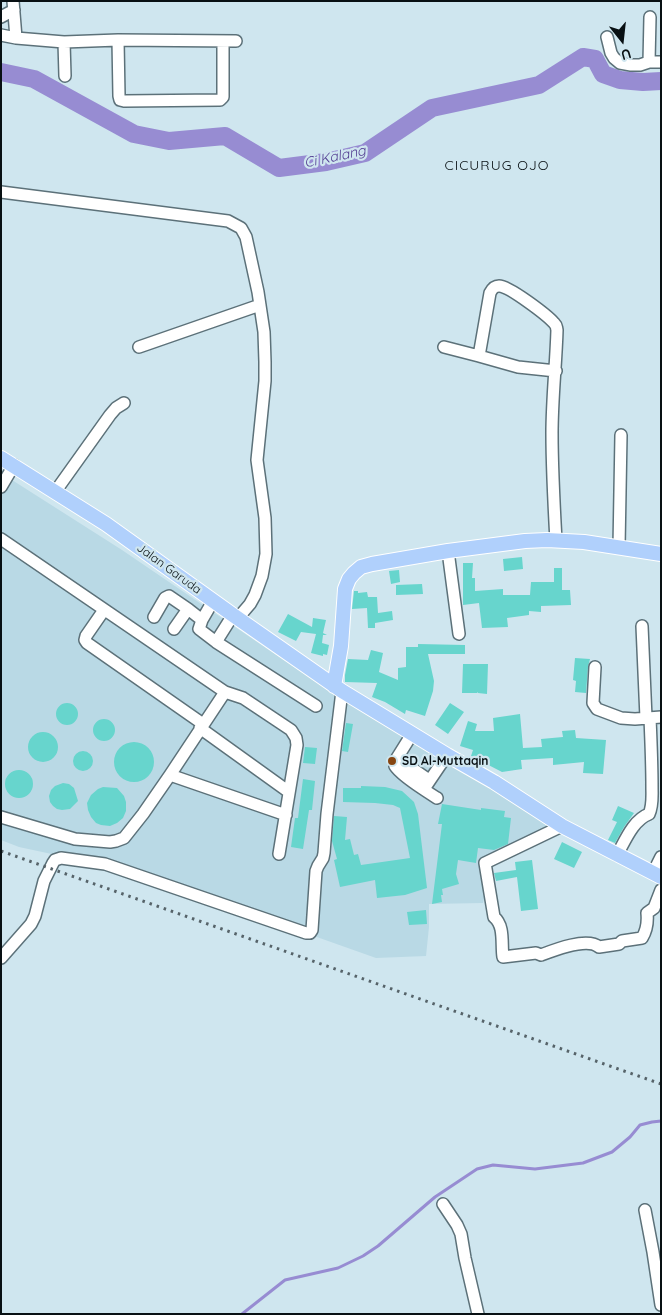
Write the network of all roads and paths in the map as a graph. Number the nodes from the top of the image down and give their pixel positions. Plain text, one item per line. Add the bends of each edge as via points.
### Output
1 (14, 6) edge
2 (1, 17) edge
3 (650, 17) dead end
4 (1, 35) edge
5 (607, 37) dead end
6 (16, 38) junction
7 (118, 40) junction
8 (223, 41) junction
9 (236, 41) dead end
10 (64, 42) junction
11 (655, 62) edge
12 (65, 76) dead end
13 (1, 192) edge
14 (260, 305) junction
15 (139, 347) dead end
16 (444, 347) dead end
17 (479, 356) junction
18 (556, 370) junction
19 (124, 403) dead end
20 (621, 435) dead end
21 (1, 458) edge
22 (14, 465) junction
23 (1, 487) edge
24 (55, 492) junction
25 (1, 539) edge
26 (556, 541) junction
27 (619, 547) junction
28 (448, 551) junction
29 (661, 554) edge
30 (213, 601) junction
31 (188, 609) junction
32 (104, 610) junction
33 (154, 617) dead end
34 (236, 617) junction
35 (202, 620) junction
36 (642, 626) dead end
37 (174, 629) dead end
38 (459, 634) dead end
39 (216, 642) junction
40 (595, 667) dead end
41 (338, 688) junction
42 (224, 692) junction
43 (316, 706) dead end
44 (652, 718) edge
45 (202, 726) junction
46 (412, 734) junction
47 (447, 755) junction
48 (170, 775) junction
49 (427, 784) junction
50 (289, 792) junction
51 (437, 798) dead end
52 (286, 816) junction
53 (1, 817) edge
54 (562, 826) junction
55 (279, 854) dead end
56 (617, 855) junction
57 (661, 858) edge
58 (657, 875) edge
59 (661, 890) edge
60 (1, 958) edge
61 (443, 1204) dead end
62 (645, 1210) dead end
63 (661, 1305) edge
64 (478, 1314) edge

1 - 2 street
1 - 6 street
3 - 11 street
4 - 6 street
5 - 11 street via 611,53 618,62 640,65
6 - 10 street
7 - 8 street
7 - 8 street via 119,97 134,101 220,100 223,96
7 - 10 street
8 - 9 street
10 - 12 street
13 - 14 street via 228,221 244,232
14 - 15 street
14 - 34 street via 265,381 256,460 265,518 266,554 255,595
16 - 17 street
17 - 18 street via 518,367
17 - 18 street via 491,290 501,286 556,325
18 - 26 street via 552,448
19 - 24 street via 110,415
20 - 27 street
21 - 22 main road, Jalan Garuda
22 - 23 street
22 - 24 main road, Jalan Garuda
24 - 30 main road, Jalan Garuda via 106,524
25 - 32 street
26 - 27 main road
26 - 28 main road via 525,541
27 - 29 main road
28 - 38 street
28 - 41 main road via 372,564 361,567 351,576 344,596
30 - 34 main road, Jalan Garuda
30 - 35 street
31 - 33 street via 167,596
31 - 35 street
31 - 37 street
32 - 42 street
32 - 45 street via 86,636 87,643
34 - 39 street
34 - 41 main road, Jalan Garuda
35 - 39 street via 199,629
36 - 44 street
39 - 43 street
40 - 44 street via 593,703 596,708 621,718
41 - 46 main road, Jalan Garuda
41 - 60 street via 324,853 317,868 310,933 105,864 61,858 55,860 44,881 31,924
42 - 45 street
42 - 50 street via 243,698 293,732 297,745
44 - 56 street via 651,808 649,814 634,825
45 - 48 street
45 - 50 street
46 - 47 main road, Jalan Garuda
46 - 49 street via 397,758 397,770
47 - 49 street
47 - 54 main road, Jalan Garuda
48 - 52 street
48 - 53 street via 129,832 116,841 75,839
49 - 51 street
50 - 52 street
52 - 55 street
54 - 56 main road, Jalan Garuda
54 - 59 street via 485,864 494,917 499,921 502,933 503,957 541,955 585,943 599,947 642,938 648,920 646,913 654,908
56 - 58 main road, Jalan Garuda
57 - 58 street
61 - 64 street via 461,1234
62 - 63 street

